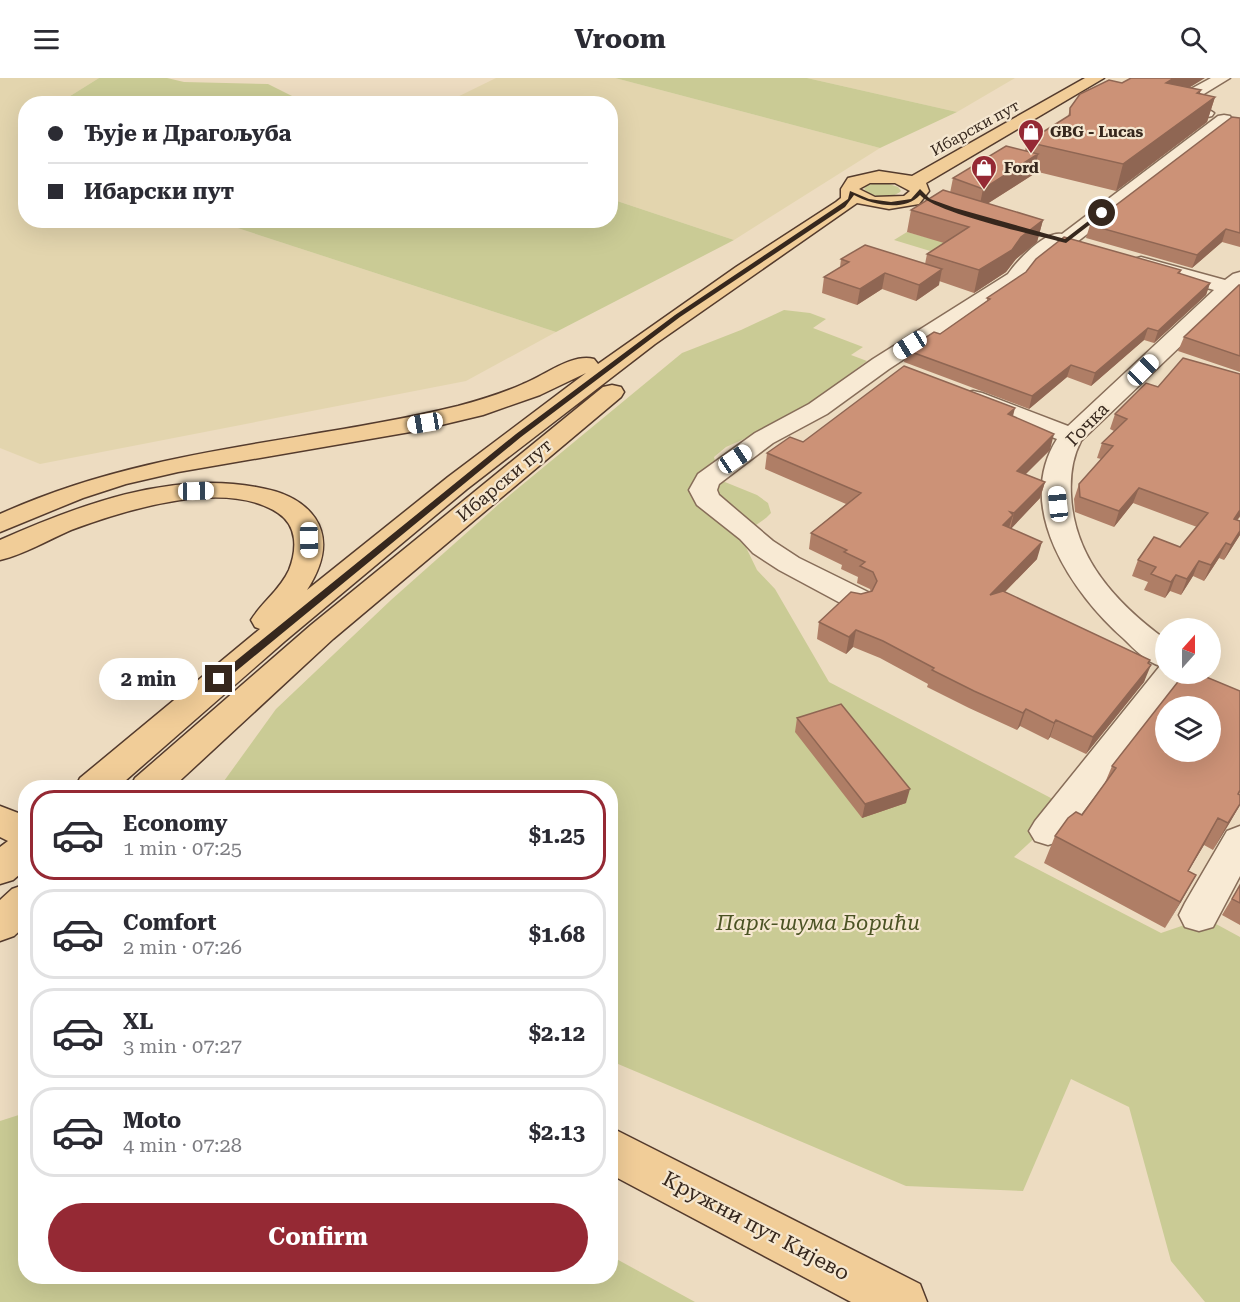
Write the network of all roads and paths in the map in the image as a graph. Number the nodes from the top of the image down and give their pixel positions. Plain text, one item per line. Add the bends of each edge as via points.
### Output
1 (1067, 78) edge
2 (1096, 78) edge
3 (1222, 78) edge
4 (1232, 122) edge
5 (882, 177) junction
6 (852, 192) junction
7 (926, 197) junction
8 (891, 203) junction
9 (1034, 232) edge
10 (1062, 240) junction
11 (1088, 248) edge
12 (1120, 257) edge
13 (1236, 286) edge
14 (677, 316) junction
15 (880, 364) junction
16 (913, 376) edge
17 (955, 392) edge
18 (1072, 436) junction
19 (0, 524) edge
20 (0, 550) edge
21 (857, 599) edge
22 (1155, 648) edge
23 (1178, 684) edge
24 (203, 693) junction
25 (102, 780) edge
26 (157, 780) edge
27 (0, 820) edge
28 (18, 829) edge
29 (1048, 831) dead end
30 (1240, 841) edge
31 (18, 854) edge
32 (0, 869) edge
33 (18, 907) edge
34 (1199, 915) dead end
35 (0, 924) edge
36 (618, 1153) edge
37 (902, 1302) edge

1 - 5 main road, Ибарски пут
2 - 7 main road, Ибарски пут via 917,181
3 - 4 street via 1184,100
4 - 10 street
5 - 6 main road, Ибарски пут via 854,182
5 - 7 main road via 903,180
6 - 8 main road via 868,200
6 - 14 main road, Ибарски пут via 843,206
7 - 8 street
8 - 26 main road, Ибарски пут via 868,209 831,232 705,321 563,431 322,632
9 - 10 street
10 - 11 street
10 - 15 street via 1026,263 1015,278
12 - 13 street
13 - 18 street, Гочка via 1168,359
14 - 19 main road via 634,332 589,363 552,382 486,407 425,423 120,478 75,491
14 - 24 main road, Ибарски пут via 518,435
15 - 16 street
15 - 21 street via 818,410 764,438 708,480 703,490 707,499 763,547
17 - 18 street
18 - 22 street, Гочка via 1061,457 1057,490 1065,541 1098,597
20 - 24 main road via 113,508 196,491 251,493 277,500 295,511 306,524 309,540 309,555 302,574 275,611 211,673
23 - 29 street
24 - 25 main road, Ибарски пут
27 - 28 main road
30 - 34 street
31 - 32 main road
33 - 35 main road
36 - 37 main road, Кружни пут Кијево

